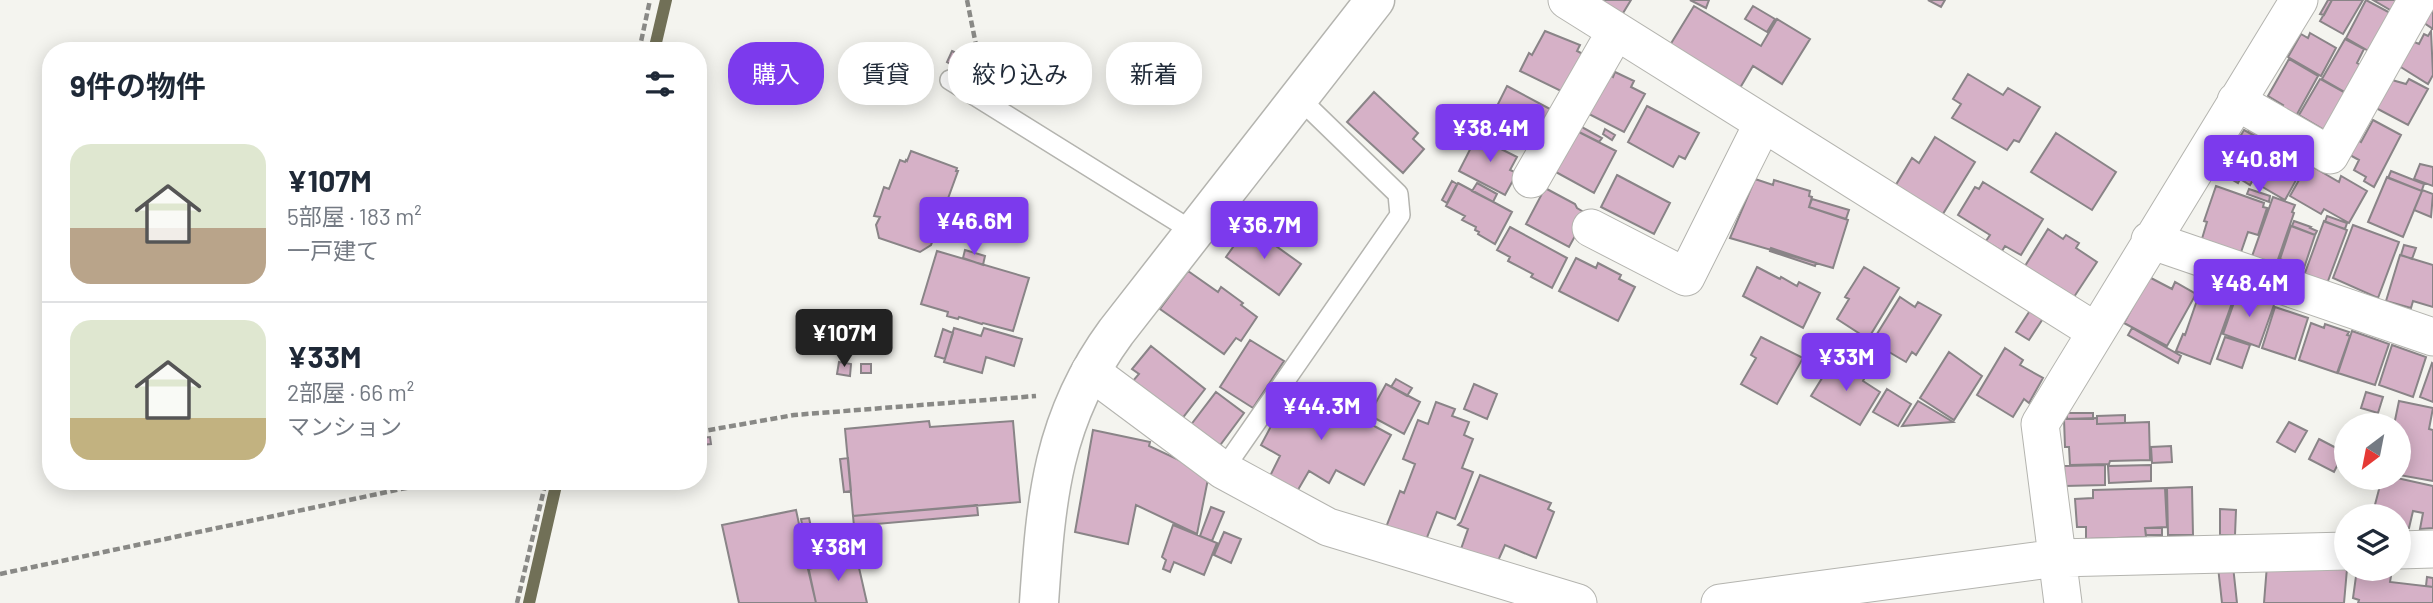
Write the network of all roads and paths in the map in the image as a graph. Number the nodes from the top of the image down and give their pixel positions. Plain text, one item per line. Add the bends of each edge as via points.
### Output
1 (650, 0) edge
2 (967, 0) edge
3 (1375, 0) edge
4 (1567, 0) edge
5 (2299, 0) edge
6 (2417, 0) edge
7 (1616, 32) junction
8 (641, 42) edge
9 (975, 42) edge
10 (1300, 99) junction
11 (2236, 101) junction
12 (989, 105) edge
13 (1763, 123) junction
14 (1531, 179) dead end
15 (1591, 228) dead end
16 (1194, 232) junction
17 (2151, 240) junction
18 (2095, 331) junction
19 (2433, 337) edge
20 (1084, 382) junction
21 (707, 430) edge
22 (1223, 470) junction
23 (397, 490) edge
24 (544, 490) edge
25 (2433, 549) edge
26 (2411, 550) edge
27 (2334, 551) edge
28 (2057, 558) junction
29 (0, 574) edge
30 (517, 603) edge
31 (1039, 603) edge
32 (1578, 603) edge
33 (1720, 603) edge
34 (2063, 603) edge

1 - 8 path
2 - 9 path
3 - 10 street
4 - 7 street
5 - 11 street
6 - 11 street via 2330,155
7 - 13 street
7 - 14 street
10 - 16 street
10 - 22 lane via 1398,194 1400,215
11 - 17 street
12 - 16 lane
13 - 15 street via 1686,277
13 - 18 street
16 - 20 street via 1115,332
17 - 18 street
17 - 19 street
18 - 28 street via 2040,424
20 - 21 path via 794,415
20 - 22 street
20 - 31 street via 1069,414 1053,470
22 - 32 street via 1328,527
23 - 29 path
24 - 30 path
25 - 26 street
27 - 28 street
28 - 33 street
28 - 34 street

